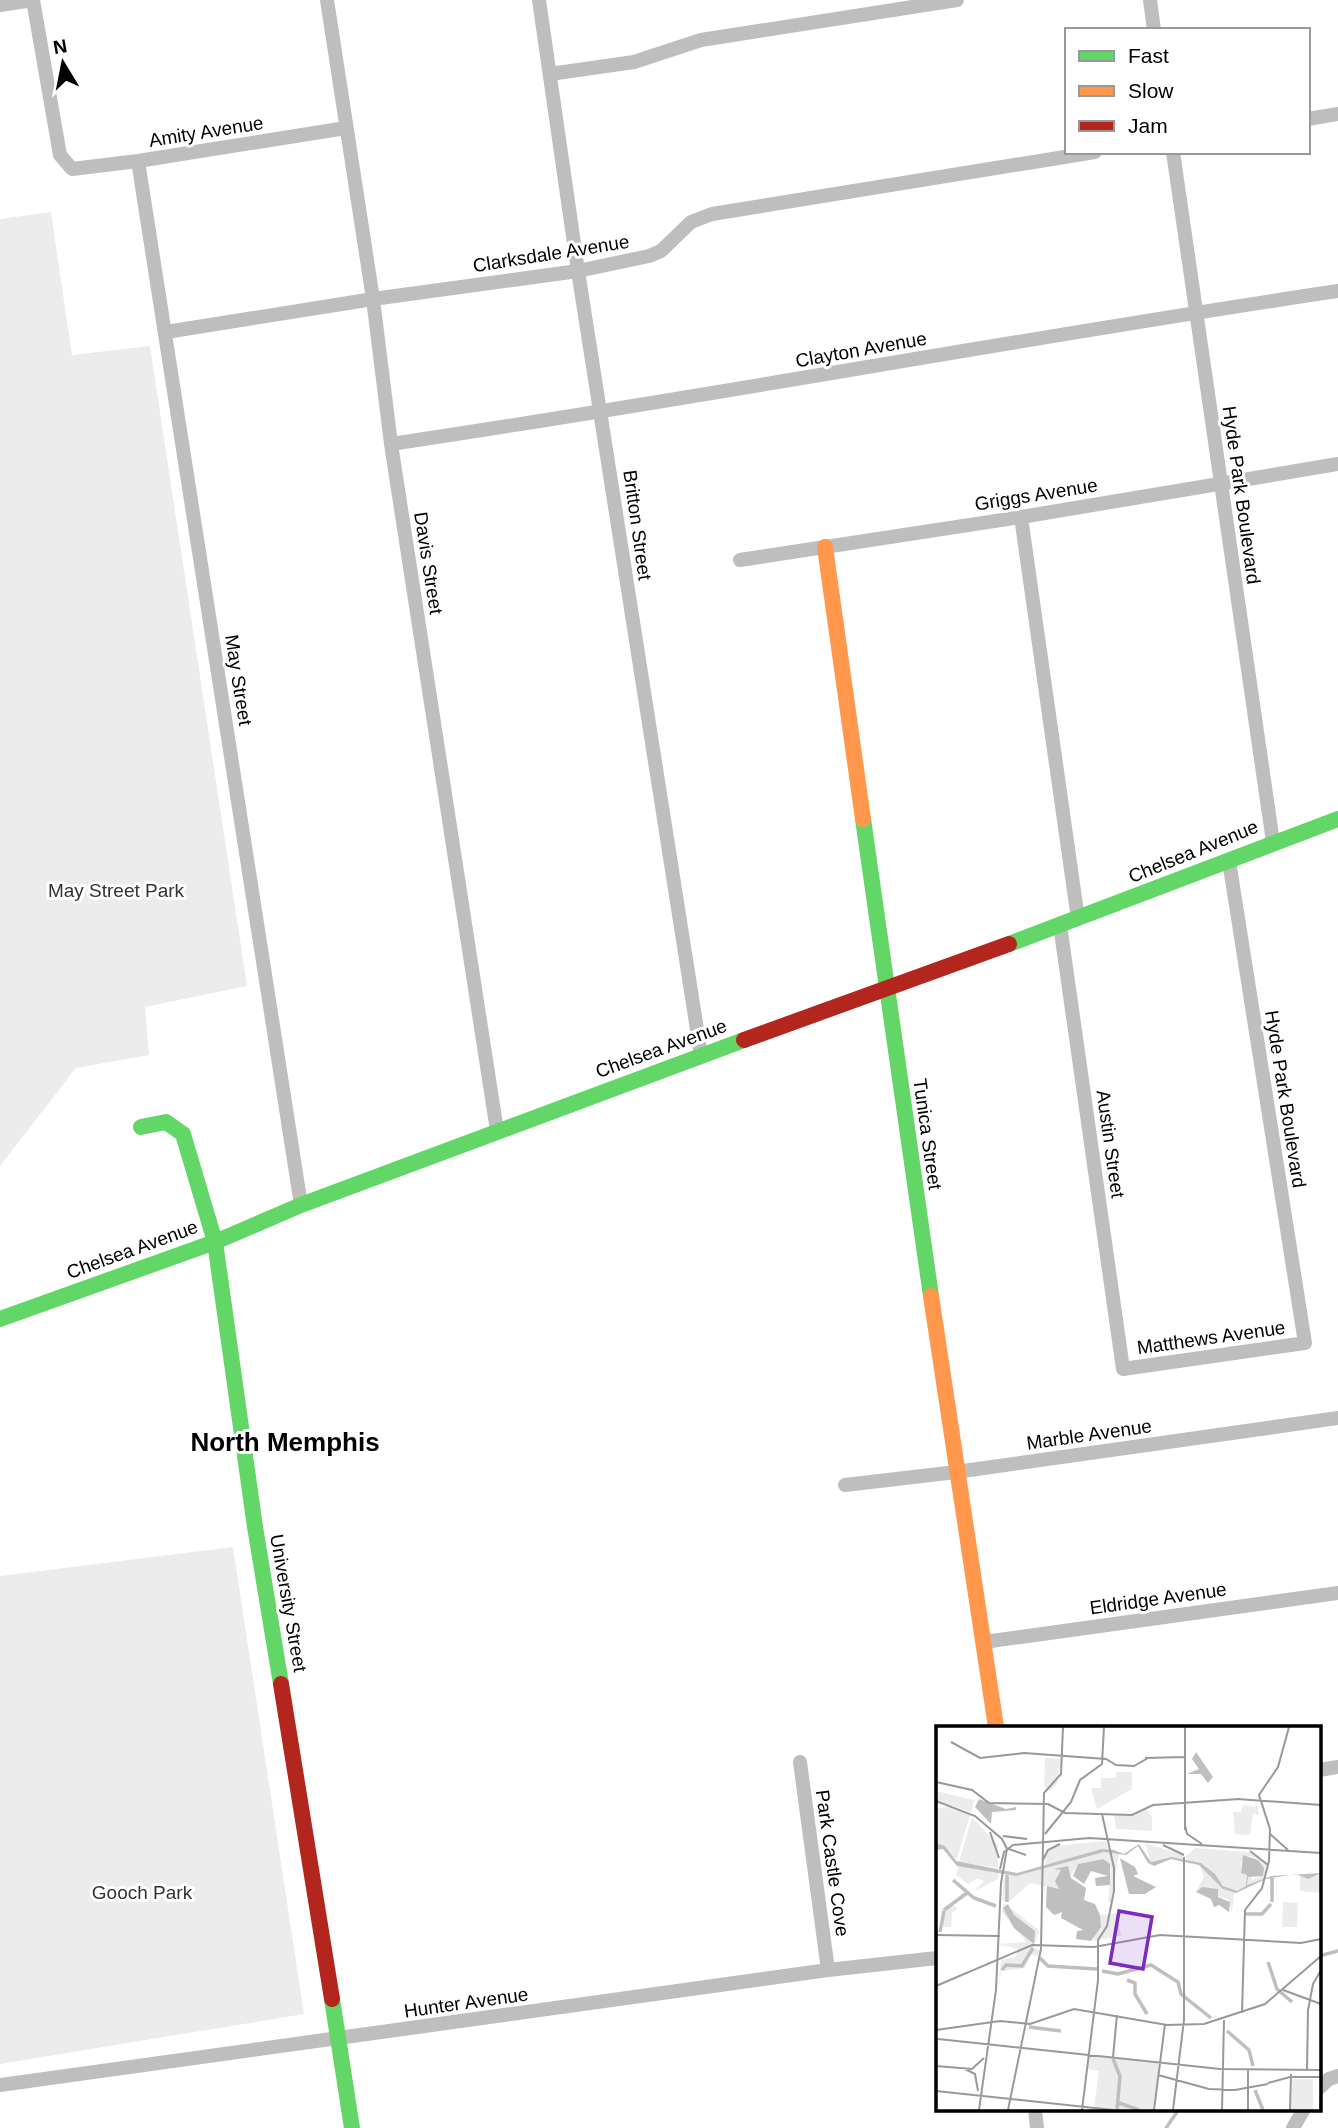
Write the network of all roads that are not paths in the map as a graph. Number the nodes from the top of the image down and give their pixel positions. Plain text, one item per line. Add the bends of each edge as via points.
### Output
1 (33, 0) edge
2 (327, 0) edge
3 (539, 0) edge
4 (957, 0) edge
5 (1150, 0) edge
6 (0, 5) edge
7 (1154, 28) edge
8 (550, 74) junction
9 (1338, 114) edge
10 (1310, 119) edge
11 (346, 128) junction
12 (1083, 154) edge
13 (1173, 154) edge
14 (138, 161) junction
15 (578, 271) junction
16 (1338, 291) edge
17 (373, 299) junction
18 (1197, 312) junction
19 (166, 332) junction
20 (602, 412) junction
21 (391, 444) junction
22 (1338, 464) edge
23 (1220, 483) junction
24 (1021, 517) junction
25 (825, 547) junction
26 (740, 560) dead end
27 (1338, 819) edge
28 (1273, 842) junction
29 (1229, 860) junction
30 (1077, 919) junction
31 (1060, 925) junction
32 (886, 989) junction
33 (701, 1055) junction
34 (141, 1127) dead end
35 (497, 1131) junction
36 (301, 1205) junction
37 (215, 1242) junction
38 (0, 1319) edge
39 (1305, 1343) joint
40 (1124, 1369) joint
41 (1338, 1419) edge
42 (956, 1472) junction
43 (845, 1485) dead end
44 (1338, 1593) edge
45 (984, 1642) junction
46 (996, 1726) edge
47 (800, 1762) dead end
48 (1338, 1767) edge
49 (1320, 1770) edge
50 (936, 1958) edge
51 (828, 1970) junction
52 (339, 2039) junction
53 (1338, 2076) edge
54 (0, 2085) edge
55 (1320, 2087) edge
56 (1035, 2110) edge
57 (1303, 2110) edge
58 (352, 2128) edge
59 (1037, 2128) edge
60 (1293, 2128) edge

1 - 6 street
1 - 14 street, Amity Avenue via 60,155 72,169
2 - 11 street, Davis Street
3 - 8 street, Britton Street
4 - 8 street via 701,40 634,62
5 - 7 street
8 - 15 street, Britton Street
9 - 10 street
11 - 14 street, Amity Avenue
11 - 17 street, Davis Street
12 - 15 street, Clarksdale Avenue via 712,214 691,222 661,251
13 - 18 street, Hyde Park Boulevard
14 - 19 street, May Street
15 - 17 street, Clarksdale Avenue
15 - 20 street, Britton Street
16 - 18 street, Clayton Avenue
17 - 19 street, Clarksdale Avenue
17 - 21 street, Davis Street
18 - 20 street, Clayton Avenue
18 - 23 street, Hyde Park Boulevard
19 - 36 street, May Street
20 - 21 street, Clayton Avenue
20 - 33 street, Britton Street
21 - 35 street, Davis Street
22 - 23 street, Griggs Avenue
23 - 24 street, Griggs Avenue
23 - 28 street, Hyde Park Boulevard
24 - 25 street, Griggs Avenue
24 - 30 street
25 - 26 street, Griggs Avenue
25 - 32 street, Tunica Street
27 - 28 street, Chelsea Avenue
28 - 29 street, Chelsea Avenue
29 - 30 street, Chelsea Avenue
29 - 39 street, Hyde Park Boulevard
30 - 31 street, Chelsea Avenue
31 - 32 street, Chelsea Avenue
31 - 40 street, Austin Street
32 - 33 street, Chelsea Avenue
32 - 42 street, Tunica Street
33 - 35 street, Chelsea Avenue
34 - 37 street, University Street via 166,1122 183,1134
35 - 36 street, Chelsea Avenue
36 - 37 street, Chelsea Avenue
37 - 38 street, Chelsea Avenue
37 - 52 street, University Street via 255,1527
39 - 40 street, Matthews Avenue
41 - 42 street, Marble Avenue
42 - 43 street, Marble Avenue
42 - 45 street, Tunica Street
44 - 45 street, Eldridge Avenue
45 - 46 street, Tunica Street
47 - 51 street, Park Castle Cove
48 - 49 street
50 - 51 street, Hunter Avenue
51 - 52 street, Hunter Avenue
52 - 54 street, Hunter Avenue
52 - 58 street, University Street
53 - 55 street
56 - 59 street
57 - 60 street

